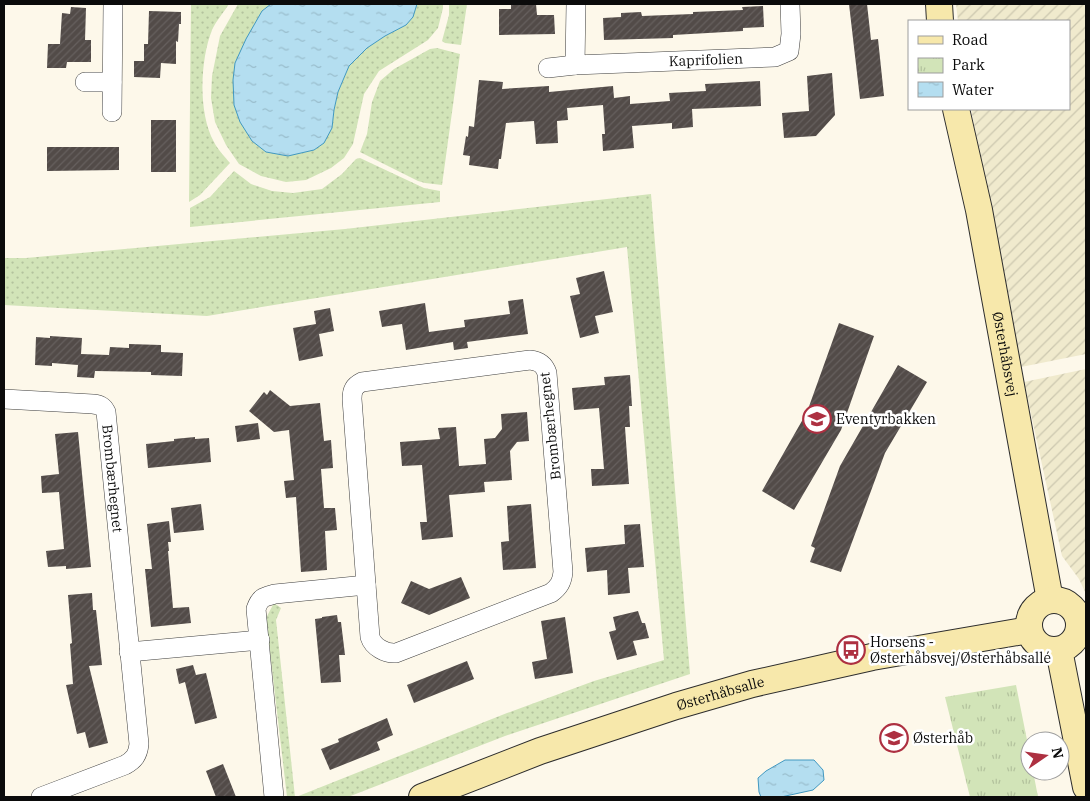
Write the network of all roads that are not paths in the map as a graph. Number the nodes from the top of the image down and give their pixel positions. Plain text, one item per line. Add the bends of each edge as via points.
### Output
1 (113, 4) edge
2 (576, 4) edge
3 (790, 4) edge
4 (939, 4) edge
5 (940, 20) edge
6 (575, 65) junction
7 (548, 68) dead end
8 (85, 82) dead end
9 (112, 82) junction
10 (956, 110) edge
11 (112, 112) dead end
12 (4, 398) edge
13 (366, 585) junction
14 (1050, 600) junction
15 (1029, 630) junction
16 (260, 640) junction
17 (1059, 650) junction
18 (129, 652) junction
19 (1086, 787) edge
20 (41, 797) edge
21 (274, 797) edge
22 (422, 797) edge

1 - 9 street
2 - 6 street
3 - 6 street, Kaprifolien via 789,51 775,57
4 - 5 street
6 - 7 street, Kaprifolien
8 - 9 street
9 - 11 street
10 - 14 street, Østerhåbsvej via 979,210
12 - 18 street, Brombærhegnet via 104,407
13 - 13 street, Brombærhegnet via 371,641 393,654 551,593 560,584 563,572 548,383 541,363 530,360 371,380 356,385 352,399
13 - 16 street via 266,597 258,602 256,609
14 - 15 street via 1031,614
14 - 17 street via 1059,600 1074,609 1080,626 1074,642
15 - 17 street via 1032,638 1044,649
15 - 22 street, Østerhåbsalle via 872,657 752,684 540,751
16 - 18 street
16 - 21 street
17 - 19 street
18 - 20 street, Brombærhegnet via 139,744 136,757 125,765

